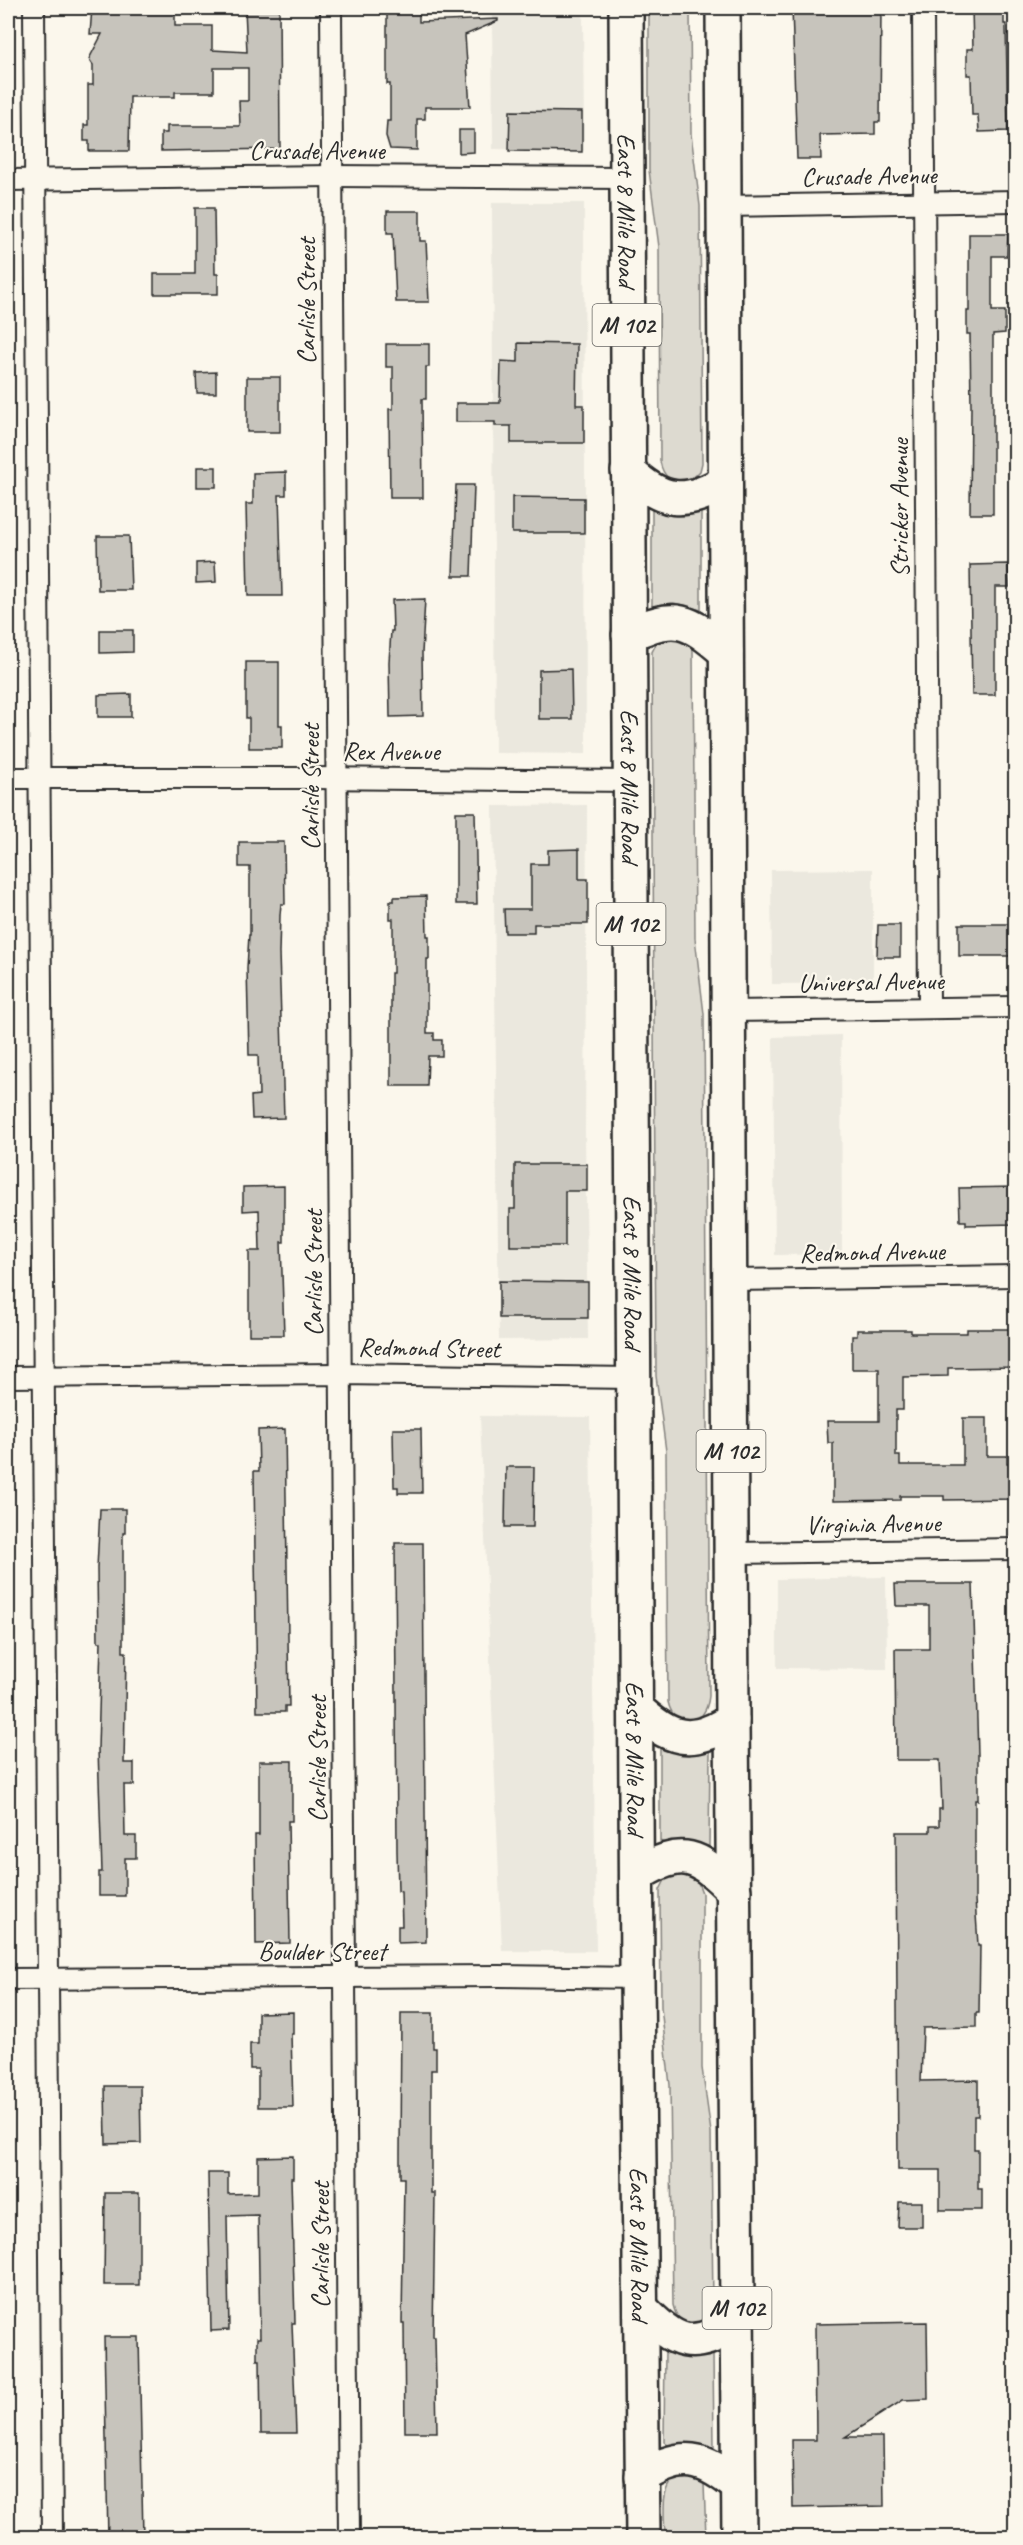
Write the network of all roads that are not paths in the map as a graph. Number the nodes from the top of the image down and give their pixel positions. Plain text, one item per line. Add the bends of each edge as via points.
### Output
1 (34, 8) edge
2 (331, 8) edge
3 (626, 8) edge
4 (723, 8) edge
5 (923, 8) edge
6 (332, 176) junction
7 (627, 178) junction
8 (8, 180) edge
9 (36, 180) junction
10 (1016, 201) edge
11 (925, 202) junction
12 (723, 206) junction
13 (628, 471) junction
14 (725, 482) junction
15 (629, 635) junction
16 (726, 652) junction
17 (8, 778) edge
18 (39, 778) junction
19 (337, 778) junction
20 (630, 781) junction
21 (1016, 1007) edge
22 (929, 1008) junction
23 (728, 1011) junction
24 (1016, 1276) edge
25 (730, 1280) junction
26 (341, 1374) junction
27 (8, 1377) edge
28 (43, 1377) junction
29 (633, 1377) junction
30 (1016, 1549) edge
31 (731, 1553) junction
32 (636, 1708) junction
33 (732, 1720) junction
34 (637, 1875) junction
35 (734, 1890) junction
36 (345, 1978) junction
37 (637, 1978) junction
38 (8, 1979) edge
39 (48, 1979) junction
40 (640, 2308) junction
41 (737, 2323) junction
42 (642, 2477) junction
43 (738, 2486) junction
44 (52, 2538) edge
45 (349, 2538) edge
46 (643, 2538) edge
47 (739, 2538) edge

1 - 9 street
2 - 6 street, Carlisle Street
3 - 7 highway, East 8 Mile Road / M 102
4 - 12 highway, M 102
5 - 11 street, Stricker Avenue
6 - 7 street, Crusade Avenue
6 - 9 street, Crusade Avenue
6 - 19 street, Carlisle Street
7 - 13 highway, East 8 Mile Road / M 102
8 - 9 street, Crusade Avenue
9 - 18 street
10 - 11 street, Crusade Avenue
11 - 12 street, Crusade Avenue
11 - 22 street, Stricker Avenue
12 - 14 highway, M 102
13 - 14 highway via 653,491 678,498 697,497
13 - 15 highway, East 8 Mile Road / M 102
14 - 16 highway, M 102
15 - 16 highway via 656,623 677,621 699,629
15 - 20 highway, East 8 Mile Road / M 102
16 - 23 highway, M 102
17 - 18 street, Rex Avenue
18 - 19 street, Rex Avenue
18 - 28 street
19 - 20 street, Rex Avenue
19 - 26 street, Carlisle Street
20 - 29 highway, East 8 Mile Road / M 102
21 - 22 street, Universal Avenue
22 - 23 street, Universal Avenue
23 - 25 highway, M 102
24 - 25 street, Redmond Avenue
25 - 31 highway, M 102
26 - 28 street, Redmond Street
26 - 29 street, Redmond Street
26 - 36 street, Carlisle Street
27 - 28 street, Redmond Street
28 - 39 street
29 - 32 highway, East 8 Mile Road / M 102
30 - 31 street, Virginia Avenue
31 - 33 highway, M 102
32 - 33 highway via 653,1725 677,1736 705,1735
32 - 34 highway, East 8 Mile Road / M 102
33 - 35 highway, M 102
34 - 35 highway via 662,1861 686,1857 711,1867
34 - 37 highway, East 8 Mile Road / M 102
35 - 41 highway, M 102
36 - 37 street, Boulder Street
36 - 39 street, Boulder Street
36 - 45 street, Carlisle Street
37 - 40 highway, East 8 Mile Road / M 102
38 - 39 street, Boulder Street
39 - 44 street
40 - 41 highway via 671,2335 692,2341 709,2338
40 - 42 highway, East 8 Mile Road / M 102
41 - 43 highway, M 102
42 - 43 highway via 669,2462 689,2459 722,2472
42 - 46 highway, East 8 Mile Road / M 102
43 - 47 highway, M 102

